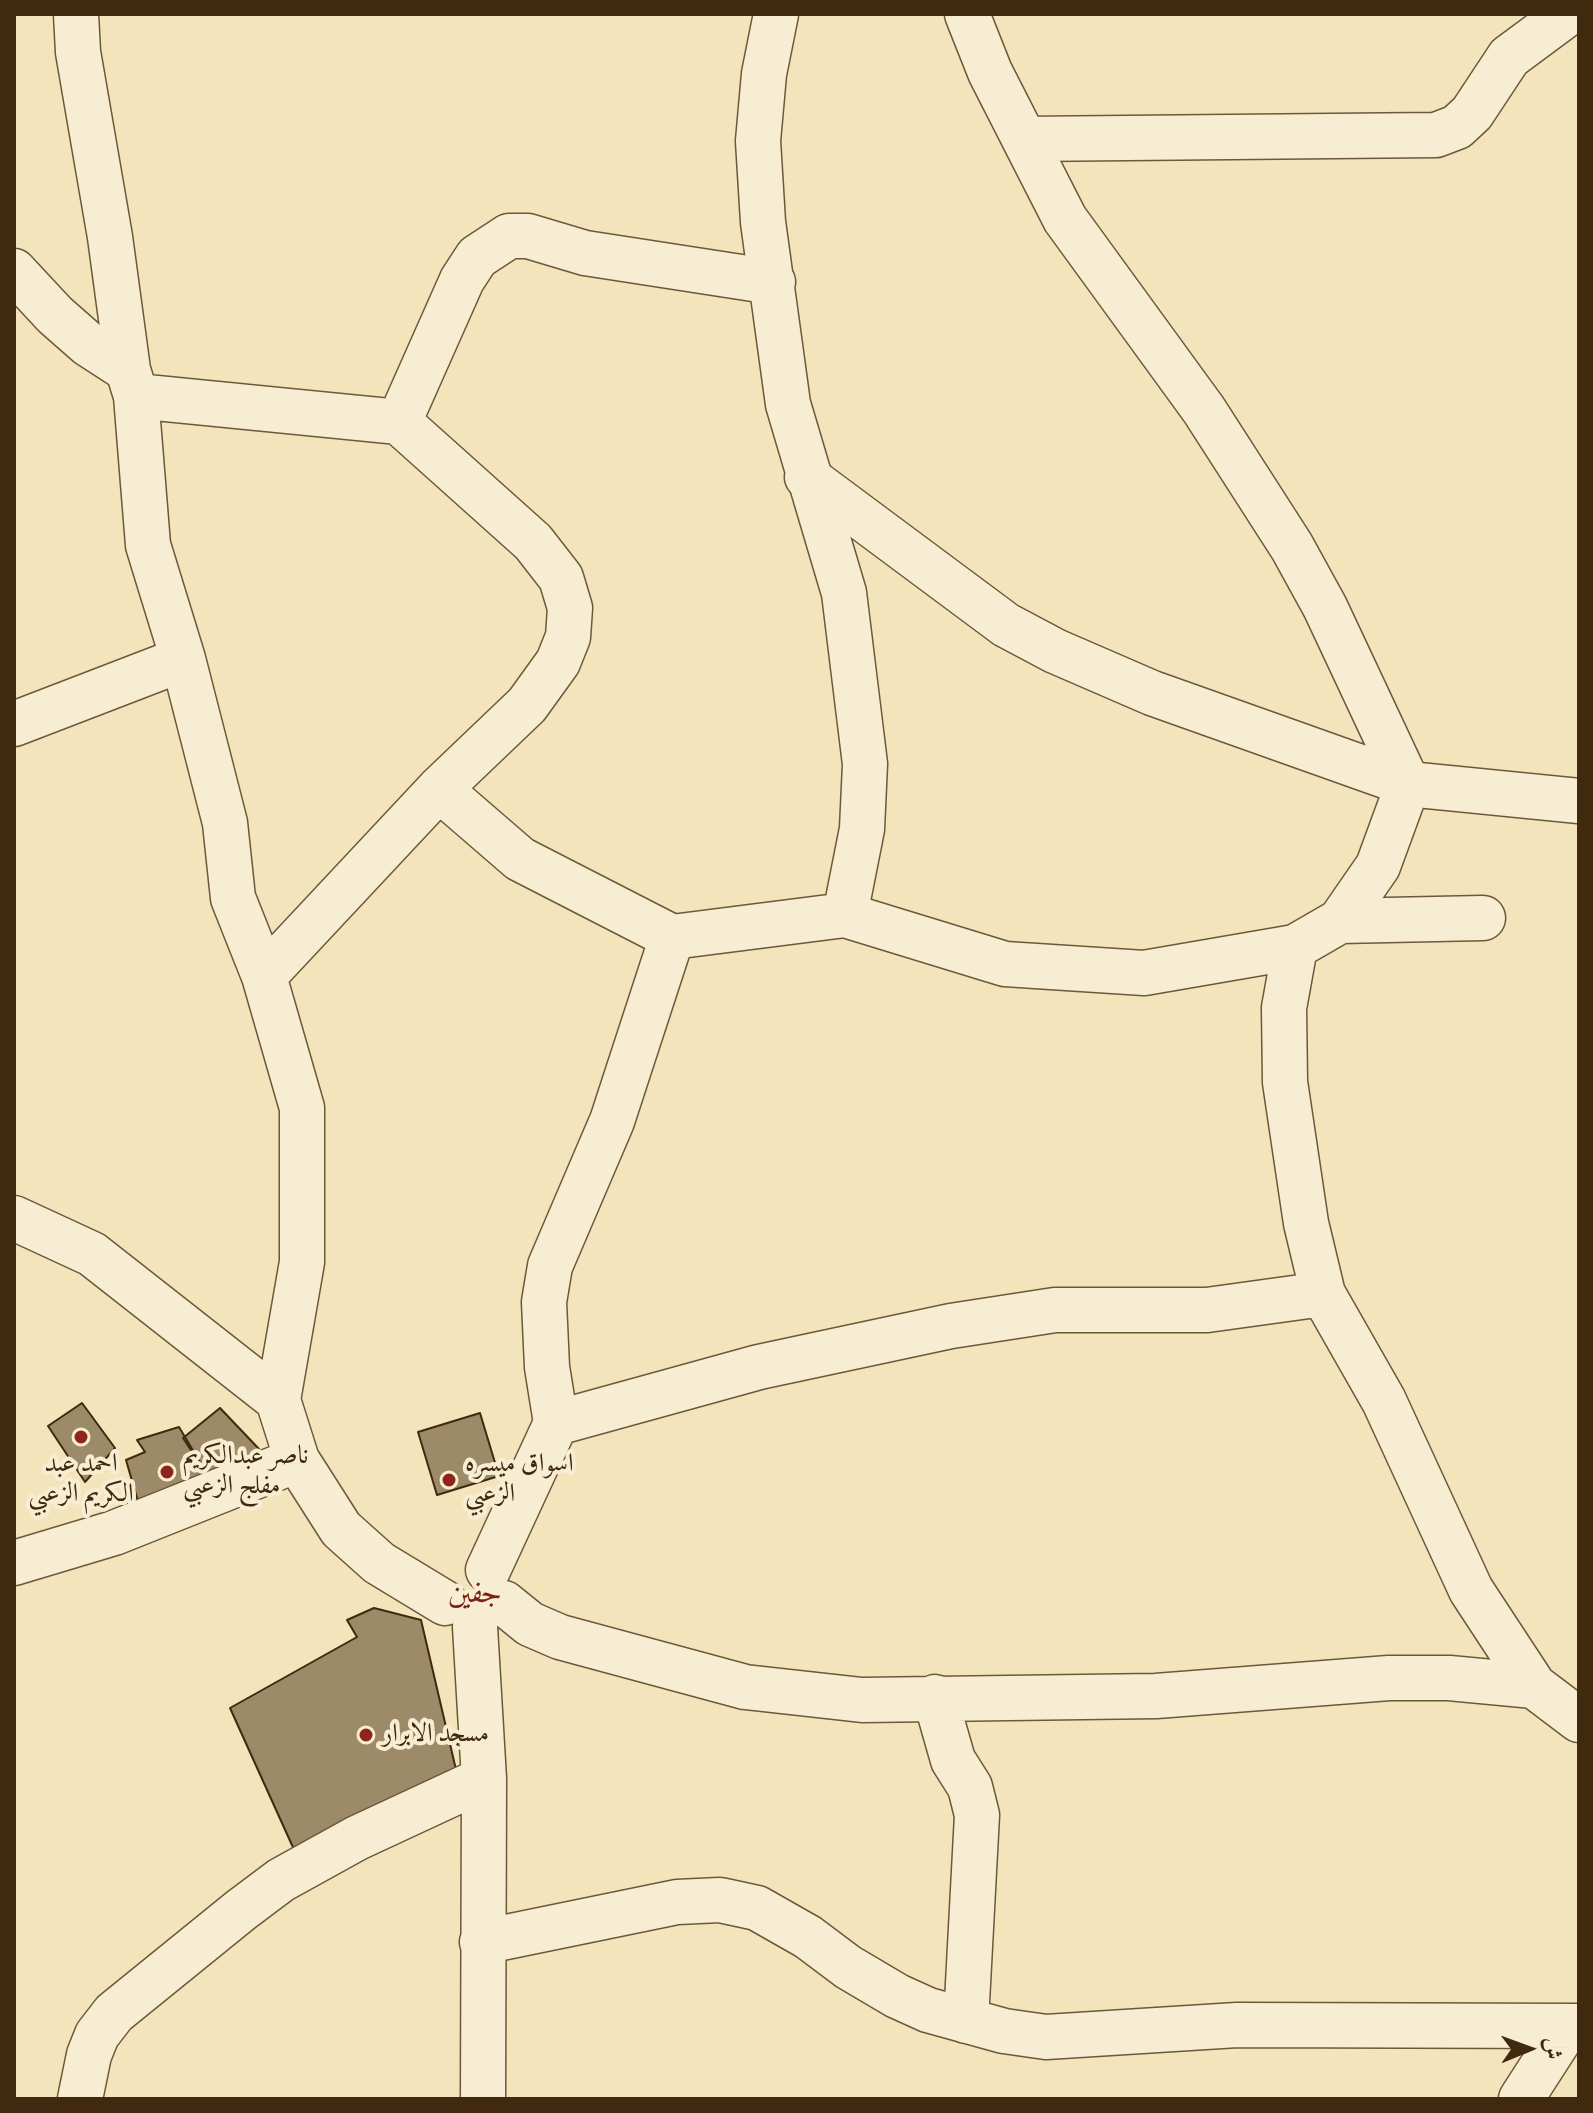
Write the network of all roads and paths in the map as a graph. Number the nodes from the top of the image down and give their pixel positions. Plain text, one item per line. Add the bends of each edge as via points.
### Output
1 (76, 14) edge
2 (776, 14) edge
3 (967, 14) edge
4 (1566, 14) edge
5 (1024, 139) junction
6 (14, 271) edge
7 (773, 282) junction
8 (132, 383) junction
9 (399, 422) junction
10 (807, 477) junction
11 (183, 659) junction
12 (14, 724) edge
13 (1408, 784) junction
14 (439, 789) junction
15 (1579, 801) edge
16 (845, 915) junction
17 (1483, 918) dead end
18 (1340, 921) junction
19 (672, 937) junction
20 (1295, 947) junction
21 (264, 976) junction
22 (14, 1218) edge
23 (1323, 1294) junction
24 (278, 1400) junction
25 (556, 1423) junction
26 (297, 1460) junction
27 (14, 1563) edge
28 (478, 1601) junction
29 (1534, 1686) junction
30 (935, 1697) junction
31 (1579, 1720) edge
32 (484, 1779) junction
33 (482, 1942) junction
34 (966, 2021) junction
35 (1574, 2026) edge
36 (80, 2099) edge
37 (483, 2099) edge
38 (1521, 2099) edge

1 - 8 street
2 - 7 street via 758,141
3 - 5 street
4 - 5 street via 1509,57 1457,127 1436,135
5 - 13 street via 1065,219 1204,410 1292,547
6 - 8 street
7 - 9 street via 509,236 477,257 462,280
7 - 10 street via 788,404
8 - 9 street
8 - 11 street via 148,545
9 - 14 street via 533,542 561,578 570,608 568,637 558,662 527,705
10 - 13 street via 1006,625 1055,651 1152,693
10 - 16 street via 844,593 865,764 862,829
11 - 12 street
11 - 21 street via 225,823 233,898
13 - 15 street
13 - 18 street via 1378,866
14 - 19 street via 520,859
14 - 21 street
16 - 19 street
16 - 20 street via 1005,964 1144,973
17 - 18 street
18 - 20 street
19 - 25 street via 612,1121 550,1266 544,1302
20 - 23 street via 1284,1008 1285,1082 1306,1223
21 - 24 street via 302,1108 304,1166 302,1262
22 - 24 street via 92,1254
23 - 25 street via 1207,1310 1055,1310 951,1326 759,1367
23 - 29 street via 1397,1429 1471,1590
24 - 26 street
25 - 28 street
26 - 27 street via 114,1533
26 - 28 street via 341,1529 379,1563
28 - 30 street via 560,1637 745,1687 862,1700
28 - 32 street
29 - 30 street via 1389,1678 1156,1696
29 - 31 street
30 - 34 street via 953,1760 970,1787 977,1815
32 - 33 street
32 - 36 street via 357,1838 281,1880 241,1910 114,2013 89,2055
33 - 34 street via 677,1902 720,1900 757,1908 897,1996
33 - 37 street
34 - 35 street via 1046,2037 1237,2025
35 - 38 street

